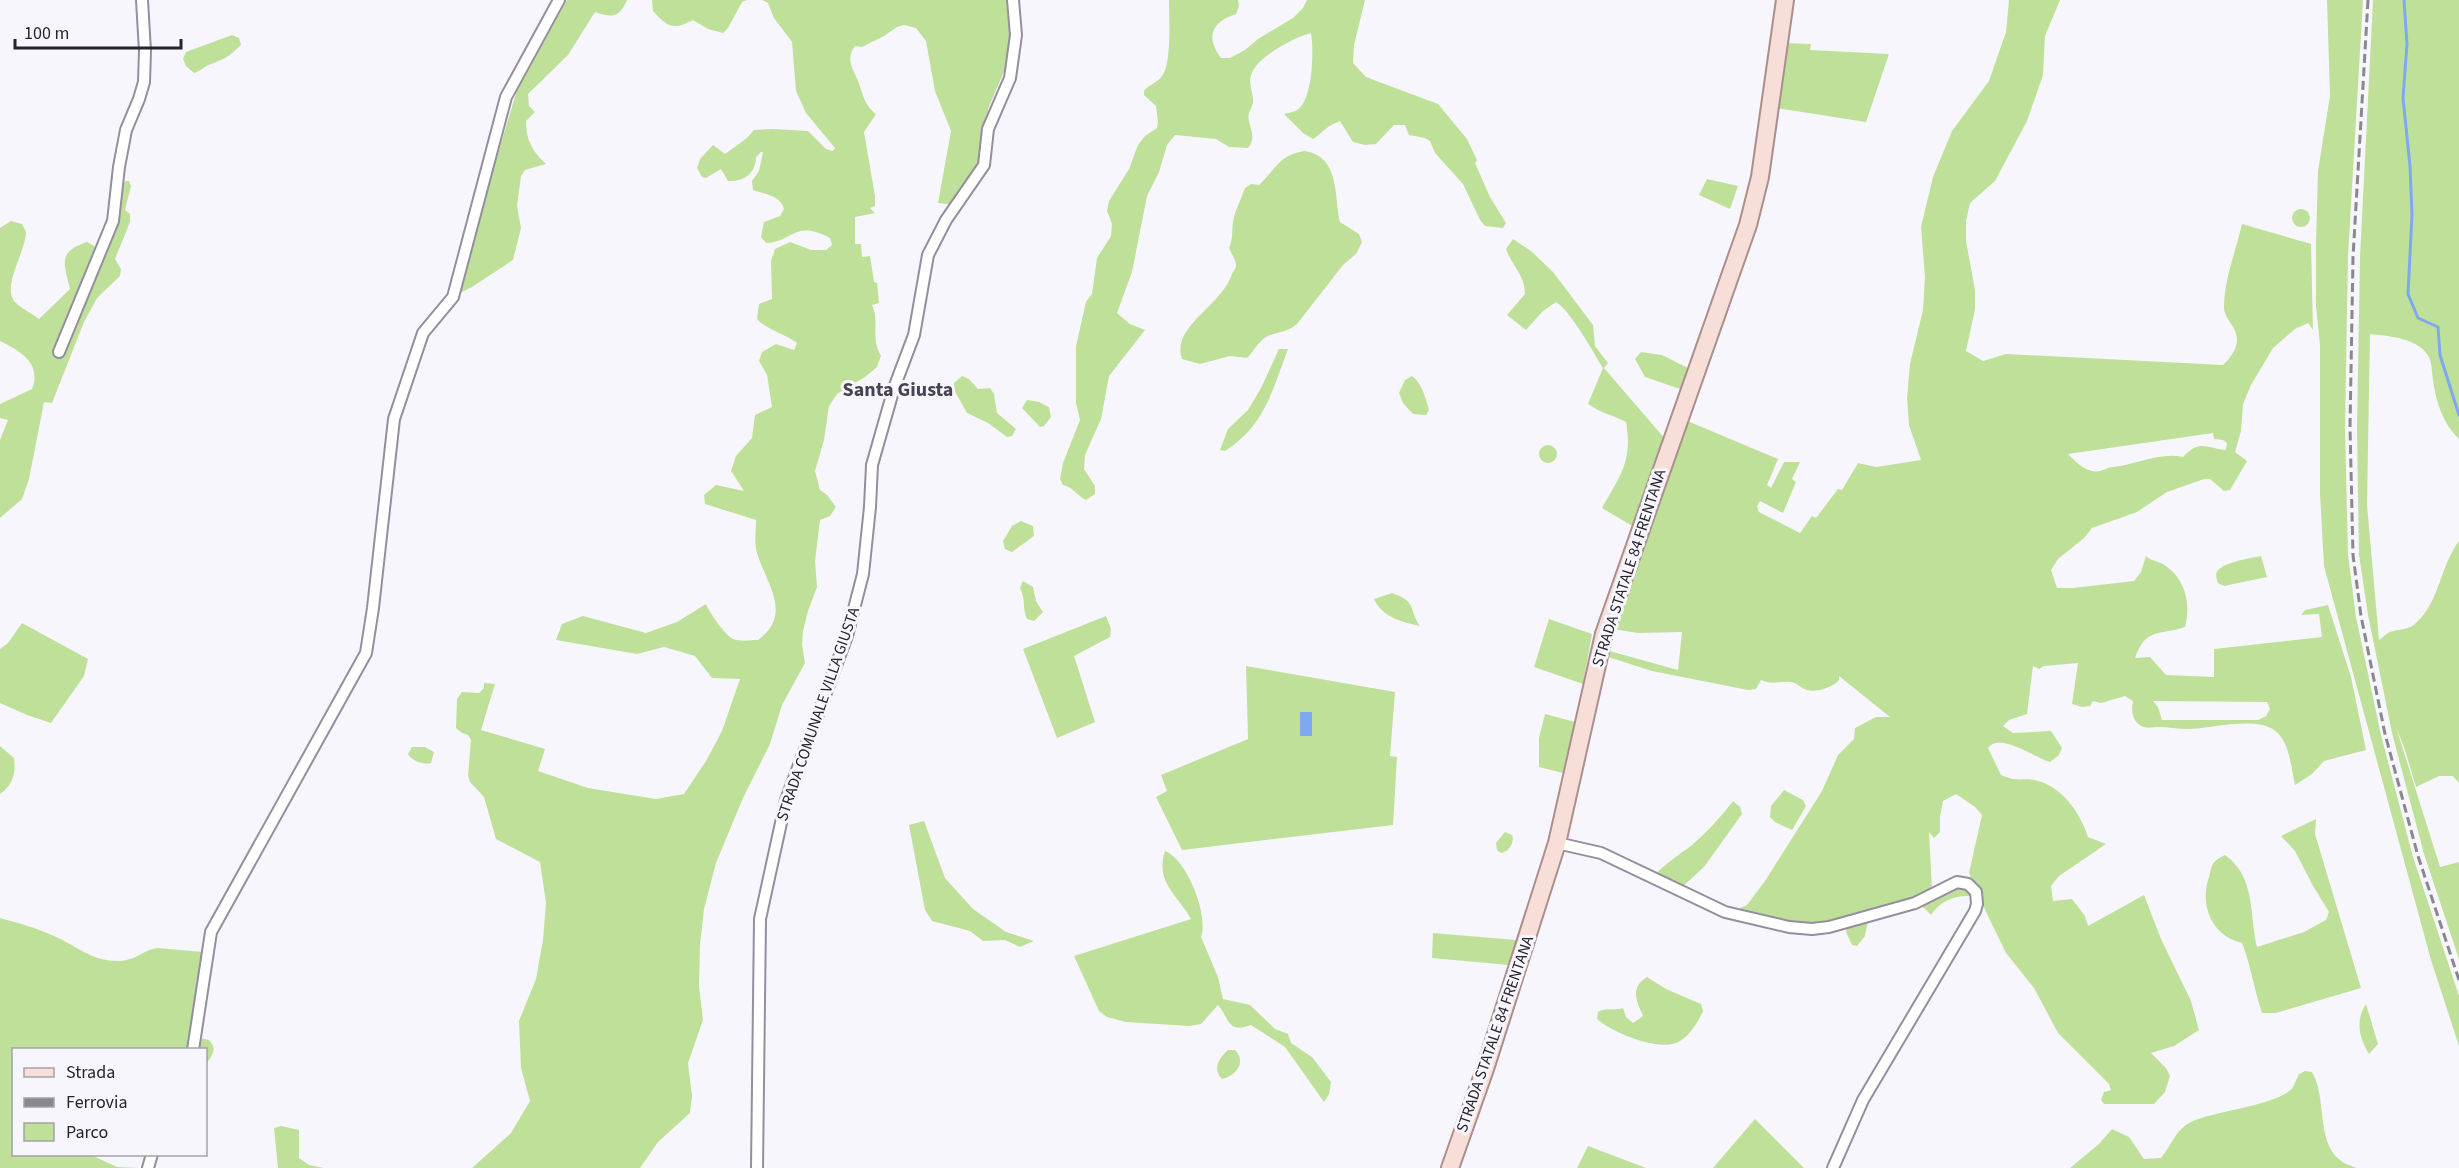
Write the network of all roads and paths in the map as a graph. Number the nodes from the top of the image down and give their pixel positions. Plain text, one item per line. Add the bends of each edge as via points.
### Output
1 (142, 0) edge
2 (559, 0) edge
3 (1013, 0) edge
4 (1785, 0) edge
5 (59, 352) dead end
6 (1557, 843) junction
7 (193, 1048) edge
8 (757, 1168) edge
9 (1450, 1168) edge
10 (1833, 1168) edge

1 - 5 street via 144,82 126,130 113,221
2 - 7 street via 506,97 453,297 423,333 394,419 366,653 211,932
3 - 8 street, STRADA COMUNALE VILLA GIUSTA via 1016,35 1010,78 988,129 984,165 946,220 928,255 914,335 872,465 863,574 848,636 786,800 760,919
4 - 6 main road, STRADA STATALE 84 FRENTANA via 1760,177 1748,225 1604,634
6 - 9 main road, STRADA STATALE 84 FRENTANA
6 - 10 street via 1601,853 1725,912 1790,927 1829,927 1915,903 1957,882 1968,884 1976,892 1975,911 1863,1101

